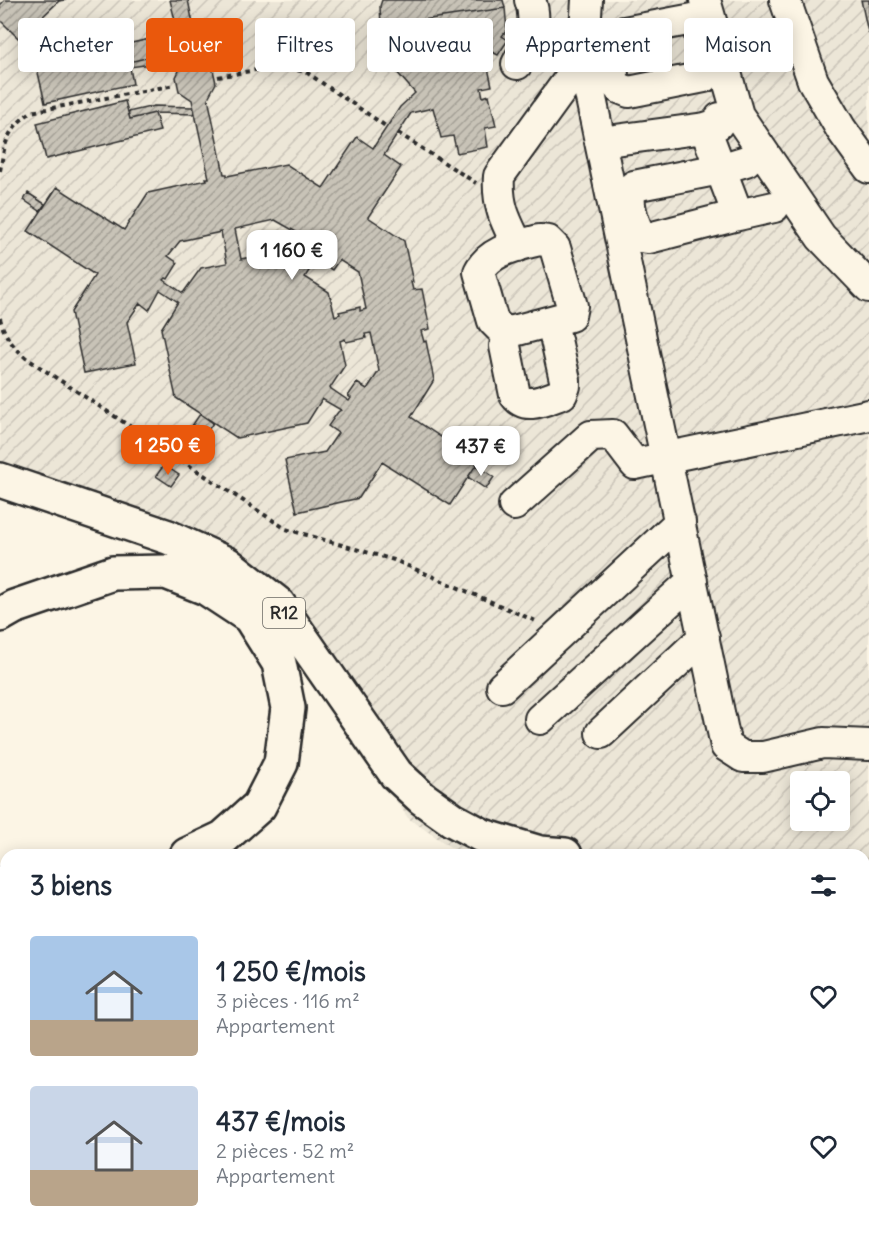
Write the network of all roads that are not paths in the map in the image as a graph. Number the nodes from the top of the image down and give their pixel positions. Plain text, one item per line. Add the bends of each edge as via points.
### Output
1 (530, 0) edge
2 (587, 0) edge
3 (785, 0) edge
4 (704, 11) edge
5 (533, 18) edge
6 (586, 18) edge
7 (574, 72) edge
8 (585, 72) edge
9 (706, 74) junction
10 (705, 128) junction
11 (600, 142) junction
12 (733, 165) junction
13 (869, 168) edge
14 (774, 207) dead end
15 (738, 215) junction
16 (518, 246) junction
17 (869, 286) edge
18 (552, 322) junction
19 (506, 346) dead end
20 (869, 415) edge
21 (666, 458) junction
22 (0, 480) edge
23 (514, 505) dead end
24 (680, 522) junction
25 (692, 581) junction
26 (0, 615) edge
27 (704, 637) junction
28 (502, 687) dead end
29 (540, 720) dead end
30 (601, 733) dead end
31 (869, 745) edge
32 (199, 849) edge
33 (527, 849) edge

1 - 5 street
2 - 6 street
3 - 13 street via 813,81
4 - 9 street
4 - 9 street via 612,37 613,80 629,92
4 - 17 street via 738,115 821,237
7 - 16 street via 499,176 501,212
8 - 11 street
9 - 10 street via 720,115 718,124
10 - 11 street
10 - 12 street
11 - 21 street
12 - 15 street
12 - 15 street via 634,186 628,200 641,237
14 - 15 street
16 - 18 street via 539,240 548,241 555,248 572,306 570,316
16 - 18 street via 484,261 479,272 493,321 510,332
18 - 19 street via 565,380 562,394 527,405 519,401
20 - 21 street
21 - 23 street via 635,464 613,435 591,436
21 - 24 street
22 - 33 main road, R12 via 168,537 227,564 278,604 396,774 453,820 483,836
24 - 25 street
24 - 28 street
25 - 27 street
25 - 29 street
26 - 32 main road, R12 via 113,573 166,572 206,588 250,617 279,663 288,708 281,763 259,806 223,838
27 - 30 street
27 - 31 street via 726,746 743,757 763,757 823,743

